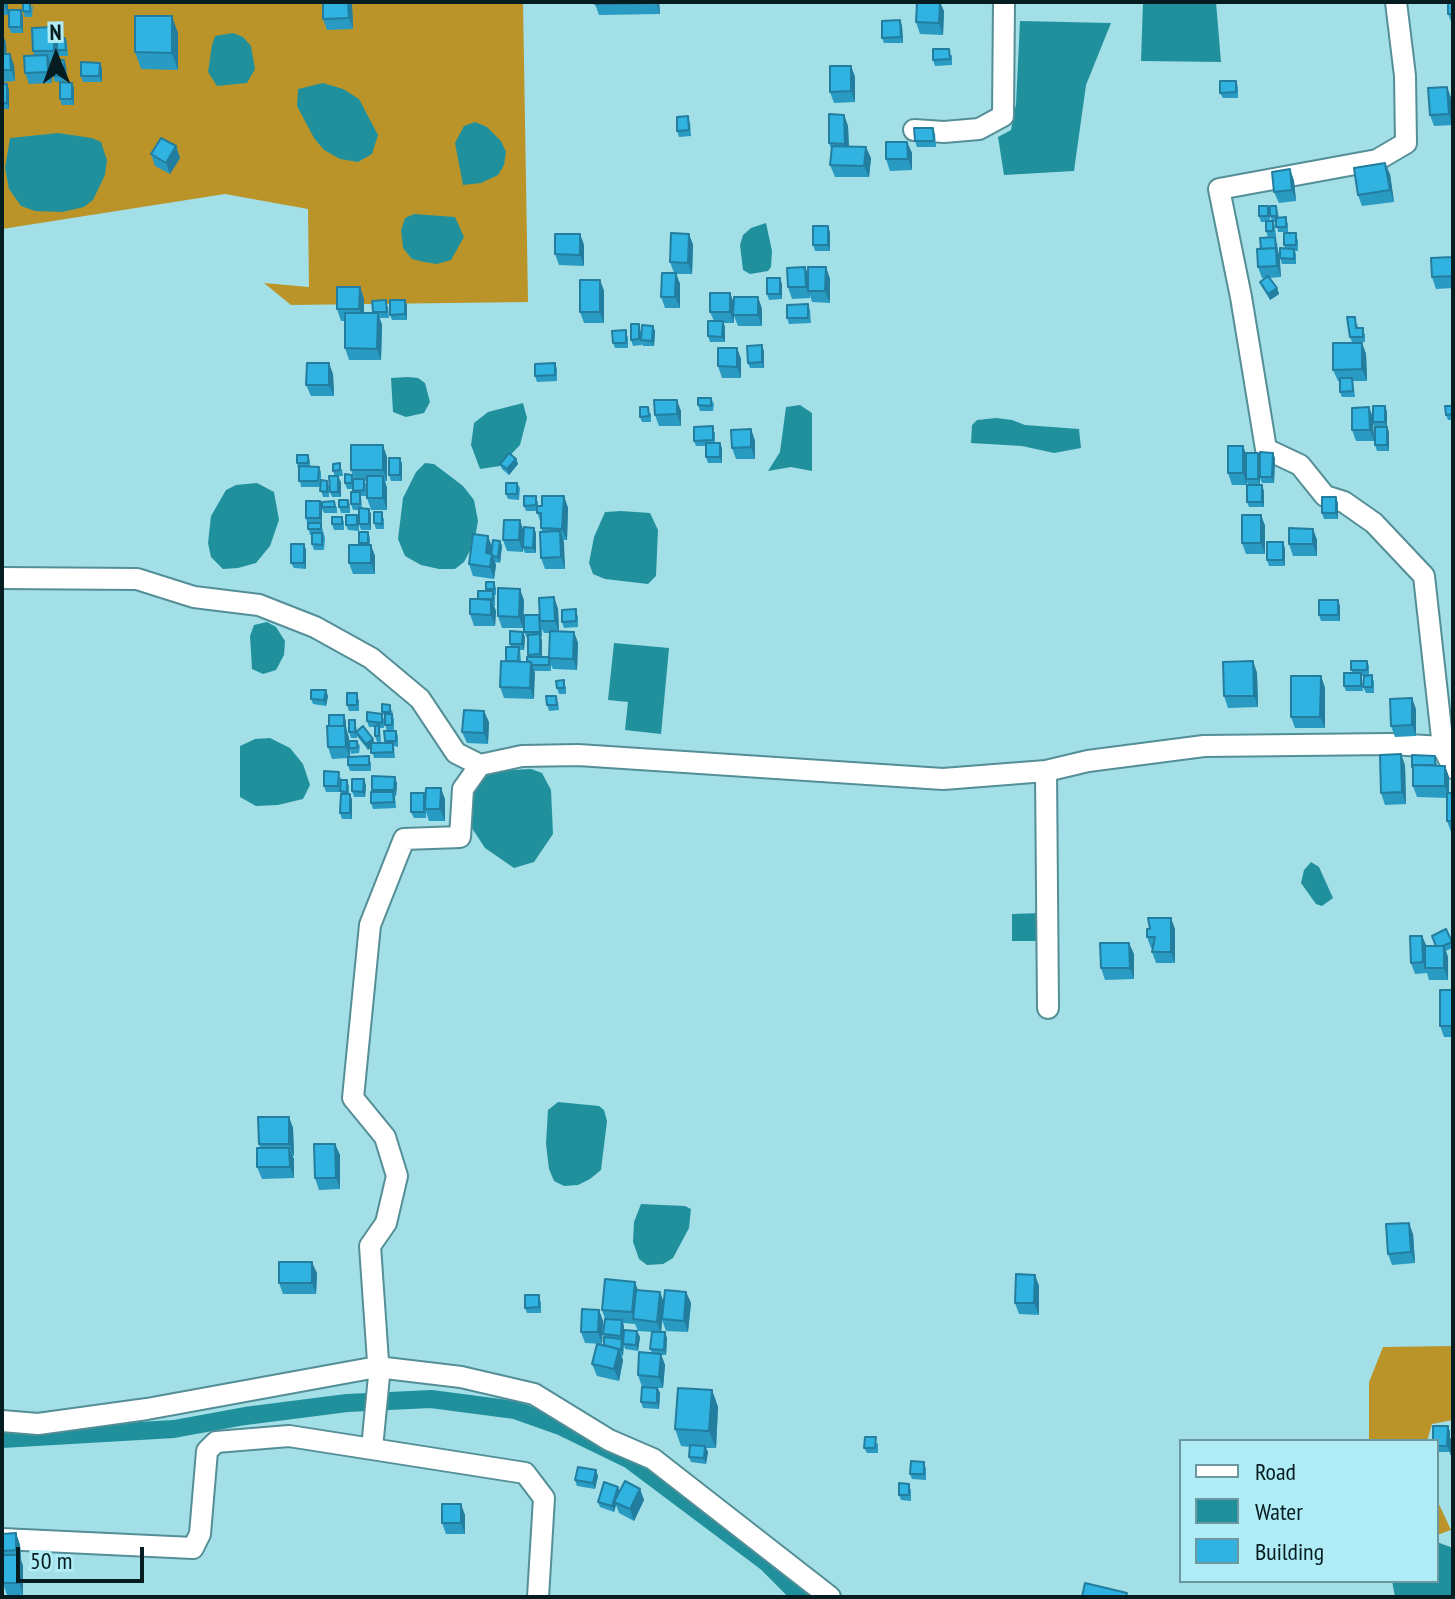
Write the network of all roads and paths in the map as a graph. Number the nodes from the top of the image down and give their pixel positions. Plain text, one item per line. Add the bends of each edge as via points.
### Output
1 (1004, 2) edge
2 (1396, 2) edge
3 (914, 130) edge
4 (2, 578) edge
5 (1448, 747) edge
6 (480, 765) junction
7 (1453, 768) edge
8 (1046, 771) junction
9 (1048, 1008) dead end
10 (378, 1372) junction
11 (2, 1421) edge
12 (372, 1448) junction
13 (2, 1539) edge
14 (538, 1597) edge
15 (830, 1597) edge

1 - 3 street via 1003,116 979,129
2 - 5 street via 1406,143 1377,160 1219,189 1266,449 1300,465 1325,496 1374,523 1424,576
4 - 6 street via 137,579 194,597 259,605 315,627 371,658 420,699 456,753
5 - 7 street
5 - 8 street via 1204,746
6 - 8 street via 522,756 578,755 943,779
6 - 10 street via 463,789 460,837 404,839 370,925 353,1098 385,1137 397,1176 386,1223 370,1246
8 - 9 street
10 - 11 street via 38,1424
10 - 12 street
10 - 15 street via 461,1377 534,1394 609,1440 653,1459
12 - 13 street via 289,1436 216,1442 207,1451 200,1534 193,1548
12 - 14 street via 525,1473 544,1498

